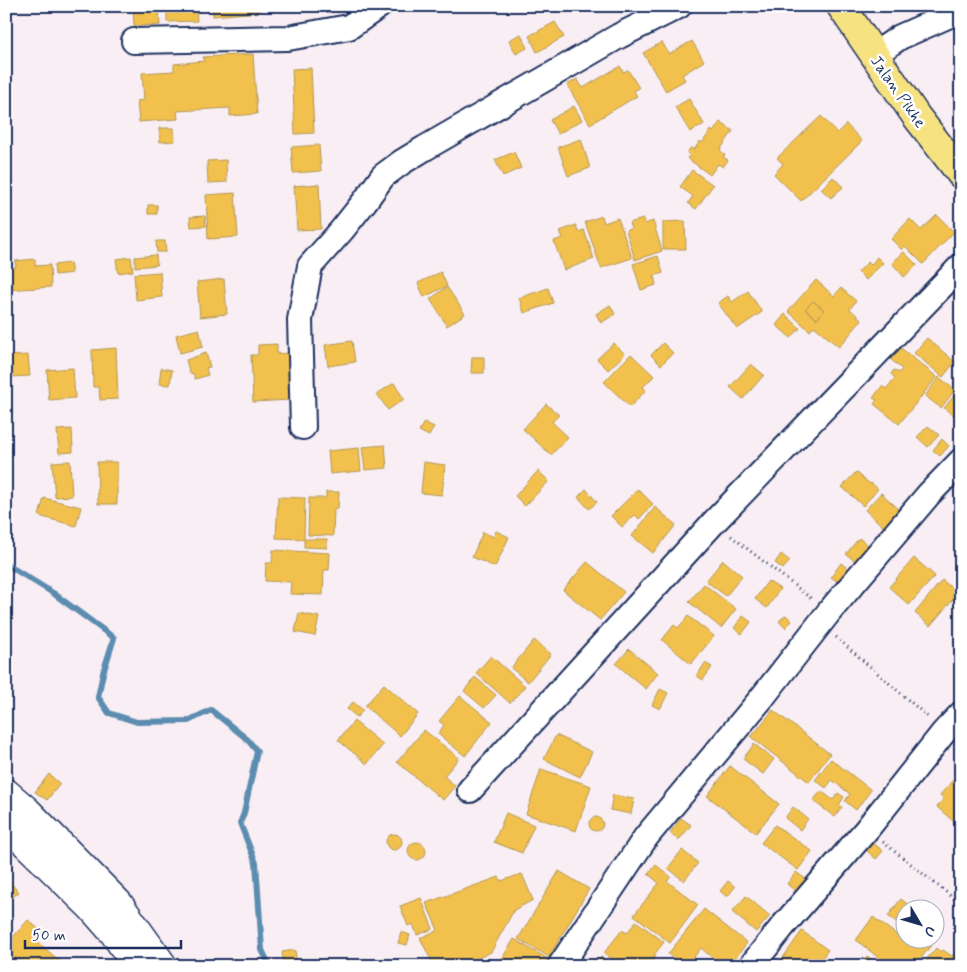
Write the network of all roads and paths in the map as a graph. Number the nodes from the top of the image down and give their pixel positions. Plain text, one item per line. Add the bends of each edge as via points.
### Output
1 (379, 6) edge
2 (679, 6) edge
3 (841, 6) edge
4 (961, 10) edge
5 (134, 41) dead end
6 (874, 55) junction
7 (961, 174) edge
8 (961, 266) edge
9 (303, 427) dead end
10 (961, 461) edge
11 (713, 523) junction
12 (825, 618) junction
13 (961, 714) edge
14 (944, 732) junction
15 (470, 790) dead end
16 (6, 793) edge
17 (6, 824) edge
18 (867, 829) junction
19 (961, 904) edge
20 (154, 965) edge
21 (560, 966) edge
22 (751, 966) edge

1 - 5 street via 349,27 288,38
2 - 9 street via 619,36 410,157 383,176 310,266 300,320
3 - 6 highway, Jalan Pikhe
4 - 6 street via 900,37
6 - 7 highway, Jalan Pikhe
8 - 11 street
10 - 12 street via 929,494
11 - 12 path
11 - 15 street
12 - 14 path
12 - 21 street via 646,837
13 - 14 street
14 - 18 street
16 - 20 main road via 118,903
17 - 20 main road via 92,908 114,934
18 - 19 path
18 - 22 street

